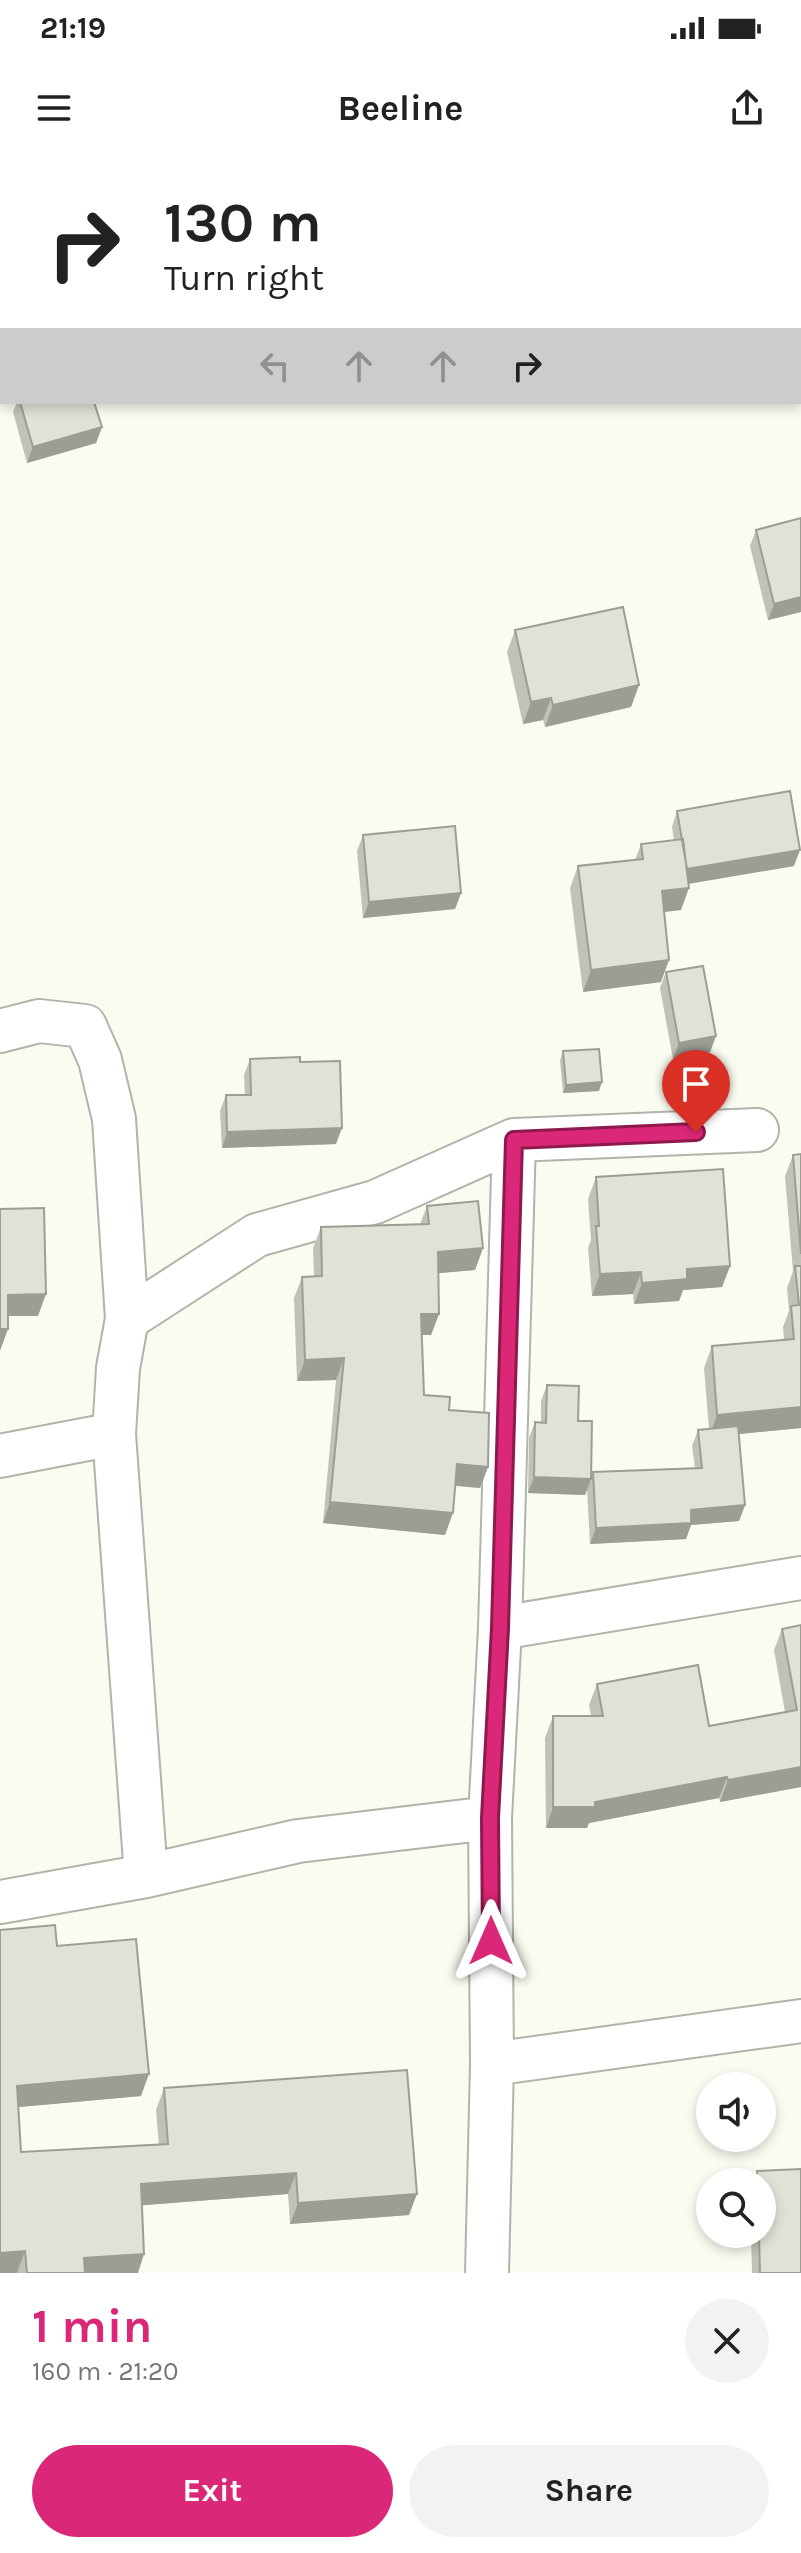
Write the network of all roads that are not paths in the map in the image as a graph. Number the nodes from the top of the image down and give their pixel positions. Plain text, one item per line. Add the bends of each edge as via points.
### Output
1 (0, 1031) edge
2 (757, 1130) dead end
3 (514, 1140) junction
4 (127, 1319) junction
5 (114, 1434) junction
6 (0, 1456) edge
7 (801, 1578) edge
8 (500, 1628) junction
9 (490, 1818) junction
10 (146, 1876) junction
11 (0, 1902) edge
12 (801, 2021) edge
13 (492, 2064) junction
14 (487, 2273) edge

1 - 4 street via 39,1021 85,1026 100,1060 114,1119
2 - 3 street
3 - 4 street via 375,1202 257,1235
3 - 8 street
4 - 5 street
5 - 6 street
5 - 10 street
7 - 8 street
8 - 9 street
9 - 10 street via 298,1841
9 - 13 street
10 - 11 street
12 - 13 street
13 - 14 street

